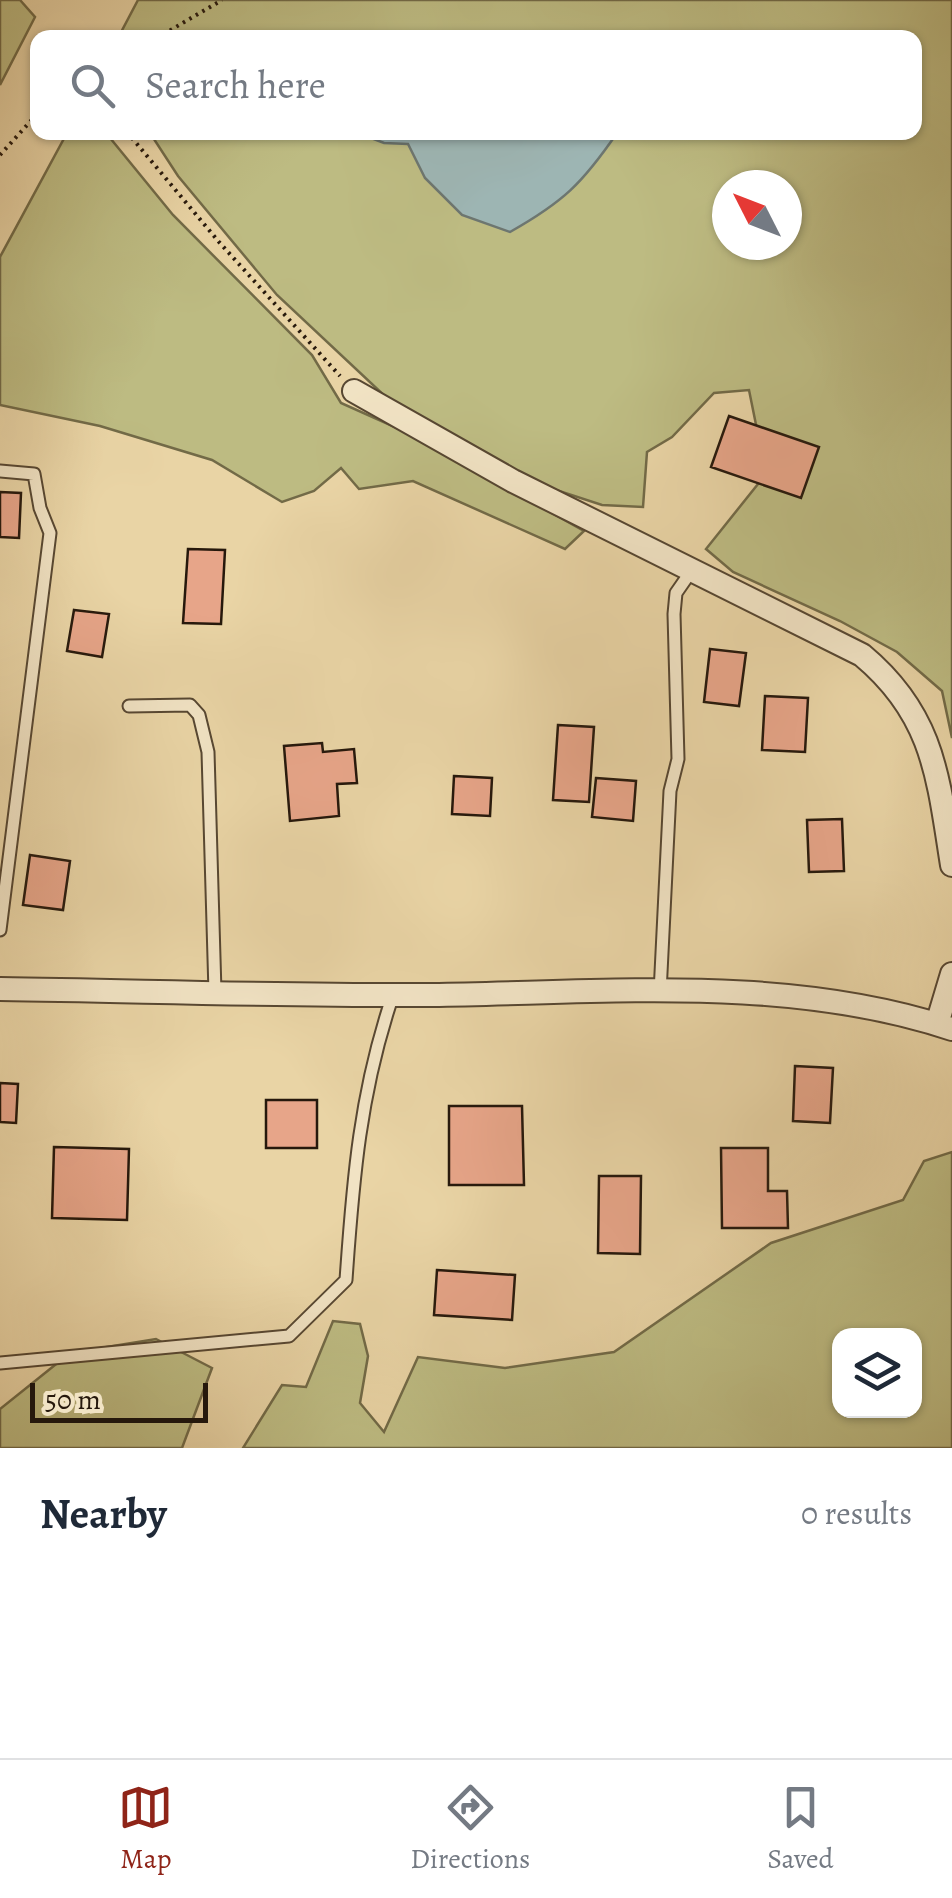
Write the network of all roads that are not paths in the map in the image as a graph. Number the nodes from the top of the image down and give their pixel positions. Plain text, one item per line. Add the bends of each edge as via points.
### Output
1 (354, 391) road end
2 (0, 471) edge
3 (692, 570) junction
4 (130, 706) dead end
5 (952, 864) edge
6 (0, 930) edge
7 (952, 974) edge
8 (0, 988) edge
9 (216, 992) junction
10 (660, 993) junction
11 (392, 995) junction
12 (944, 1026) edge
13 (0, 1363) edge

1 - 3 street
2 - 6 lane via 34,474 50,533
3 - 5 street via 862,654 888,677 913,709 936,770
3 - 10 lane via 676,592 674,614 678,759 670,791
4 - 9 lane via 190,705 200,715 208,752
7 - 12 street
8 - 9 street
9 - 11 street
10 - 11 street
10 - 12 street via 758,992
11 - 13 lane via 354,1160 346,1280 302,1324 288,1336

